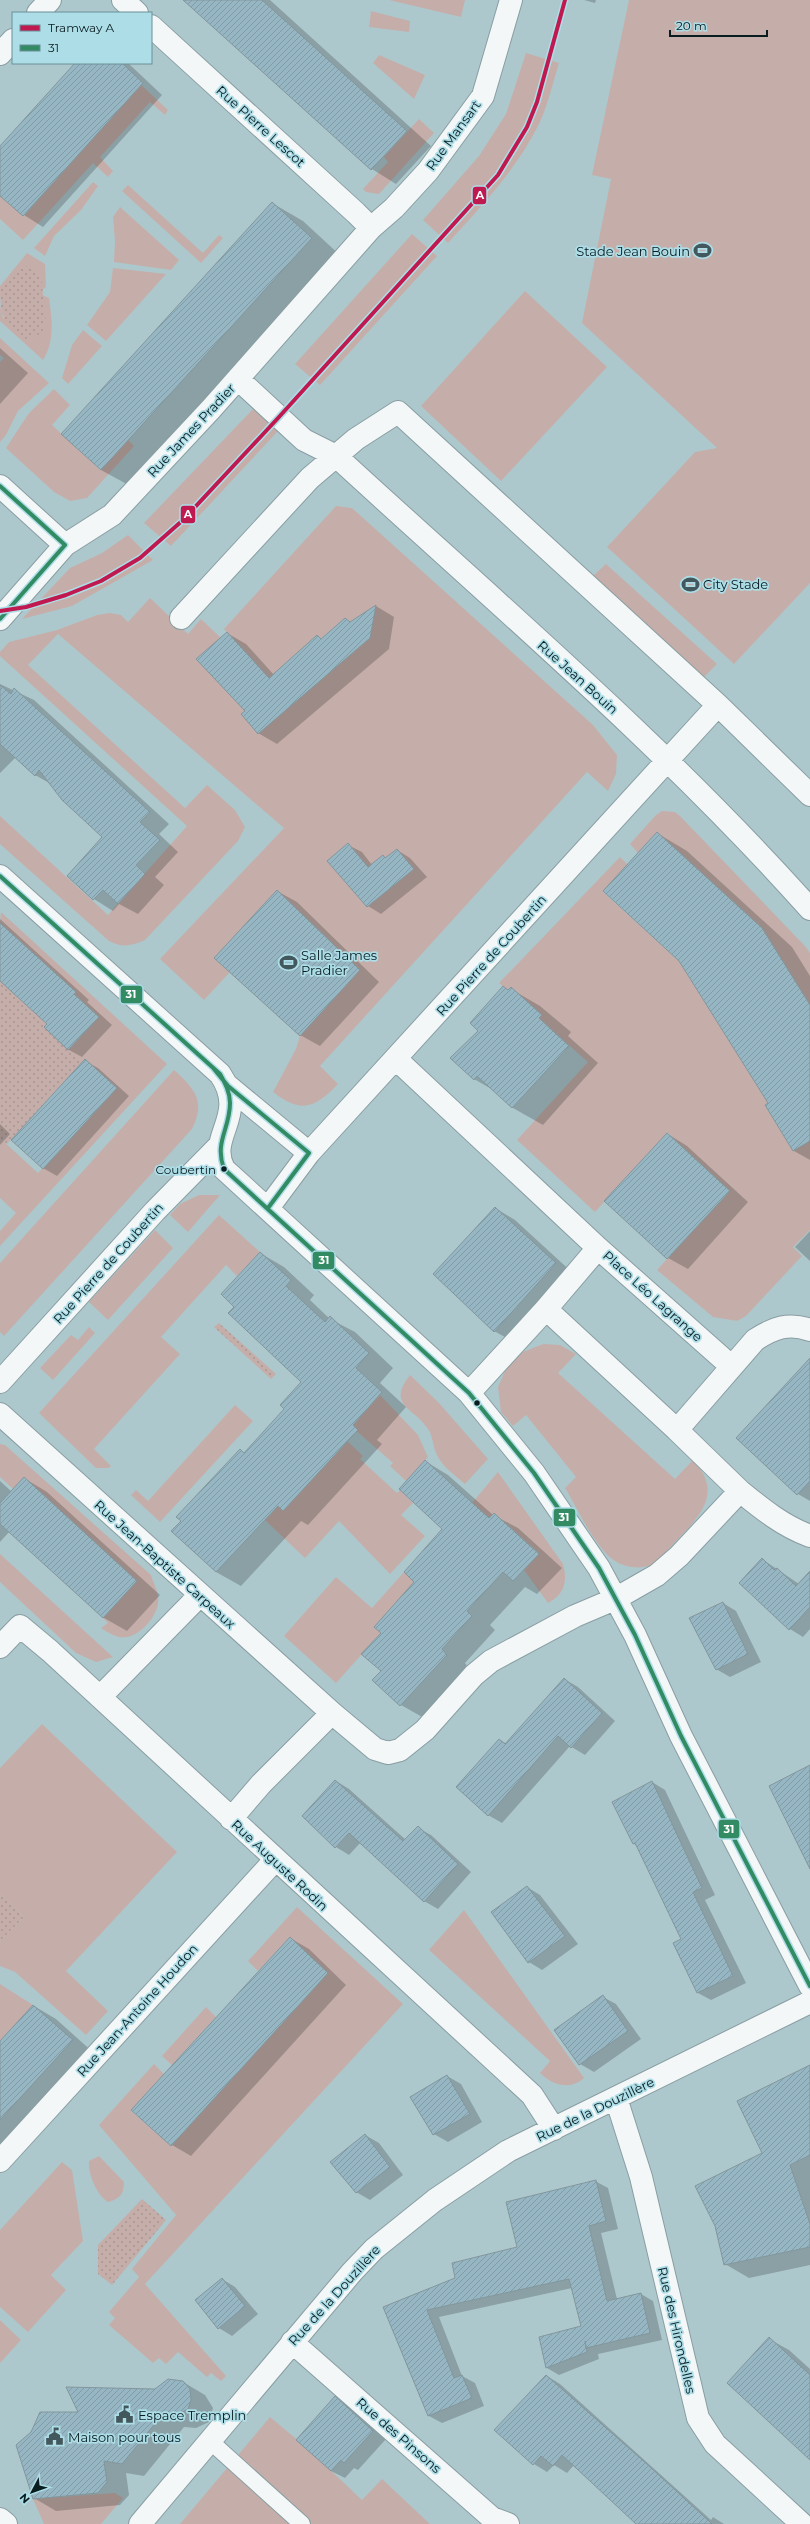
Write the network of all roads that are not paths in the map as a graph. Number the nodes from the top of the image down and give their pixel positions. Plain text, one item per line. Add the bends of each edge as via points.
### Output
1 (50, 0) edge
2 (123, 0) edge
3 (511, 0) edge
4 (39, 12) edge
5 (136, 12) edge
6 (152, 27) edge
7 (12, 41) edge
8 (0, 54) edge
9 (371, 228) junction
10 (238, 379) junction
11 (336, 456) junction
12 (0, 486) edge
13 (65, 545) junction
14 (181, 618) dead end
15 (0, 619) edge
16 (718, 705) junction
17 (668, 760) junction
18 (810, 795) edge
19 (0, 876) edge
20 (810, 909) edge
21 (396, 1059) junction
22 (228, 1086) junction
23 (246, 1102) junction
24 (228, 1123) junction
25 (219, 1146) junction
26 (309, 1153) junction
27 (268, 1208) junction
28 (598, 1248) junction
29 (546, 1309) junction
30 (810, 1330) edge
31 (731, 1366) junction
32 (3, 1372) edge
33 (469, 1394) junction
34 (0, 1414) edge
35 (677, 1430) junction
36 (740, 1491) junction
37 (810, 1536) edge
38 (200, 1596) junction
39 (615, 1599) junction
40 (0, 1647) edge
41 (101, 1696) junction
42 (332, 1713) junction
43 (231, 1819) junction
44 (275, 1860) junction
45 (810, 1986) edge
46 (810, 2002) edge
47 (616, 2098) junction
48 (554, 2129) junction
49 (0, 2161) edge
50 (292, 2342) junction
51 (210, 2441) junction
52 (0, 2519) edge
53 (6, 2524) edge
54 (140, 2524) edge
55 (302, 2524) edge
56 (508, 2524) edge
57 (802, 2524) edge

1 - 4 street
2 - 5 street
3 - 9 street, Rue Mansart via 483,96 428,170 394,208
6 - 9 street, Rue Pierre Lescot
7 - 8 street
9 - 10 street, Rue James Pradier
10 - 11 street, Rue Jean Bouin via 304,440
10 - 13 street, Rue James Pradier via 112,515
11 - 14 street via 310,478
11 - 16 street via 356,439 398,412
11 - 17 street, Rue Jean Bouin
12 - 13 street
13 - 15 street, Rue James Pradier
16 - 17 street, Rue Pierre de Coubertin
16 - 18 street
17 - 20 street, Rue Jean Bouin via 749,841
17 - 21 street, Rue Pierre de Coubertin
19 - 22 street via 220,1074
21 - 26 street, Rue Pierre de Coubertin
21 - 28 street
22 - 23 street
22 - 24 street via 231,1100
23 - 24 street
23 - 26 street
24 - 25 street
25 - 27 street via 219,1160 224,1169
25 - 32 street, Rue Pierre de Coubertin
26 - 27 street, Rue Pierre de Coubertin
27 - 33 street
28 - 29 street, Place Léo Lagrange
28 - 31 street, Place Léo Lagrange
29 - 33 street, Place Léo Lagrange
29 - 35 street
30 - 31 street via 785,1326 770,1330 755,1340
31 - 35 street
33 - 39 street via 534,1473 599,1568
34 - 38 street, Rue Jean-Baptiste Carpeaux
35 - 36 street
36 - 37 street via 771,1516 795,1531
36 - 39 street, Rue Jean-Baptiste Carpeaux via 679,1556 657,1575
38 - 41 street
38 - 42 street, Rue Jean-Baptiste Carpeaux
39 - 42 street, Rue Jean-Baptiste Carpeaux via 576,1616 491,1661 474,1675 425,1730 400,1750 388,1752 375,1749
39 - 45 street via 635,1635 681,1736
40 - 41 street, Rue Auguste Rodin via 20,1626
41 - 43 street, Rue Auguste Rodin
42 - 43 street via 261,1784
43 - 44 street, Rue Auguste Rodin
44 - 48 street, Rue Auguste Rodin via 532,2095
44 - 49 street, Rue Jean-Antoine Houdon
46 - 47 street, Rue de la Douzillère
47 - 48 street, Rue de la Douzillère
47 - 57 street, Rue des Hirondelles via 641,2177 698,2418 715,2444
48 - 50 street, Rue de la Douzillère via 508,2152 435,2200 374,2249
50 - 51 street, Rue de la Douzillère
50 - 56 street, Rue des Pinsons via 492,2518
51 - 54 street, Rue de la Douzillère
51 - 55 lane
52 - 53 street

